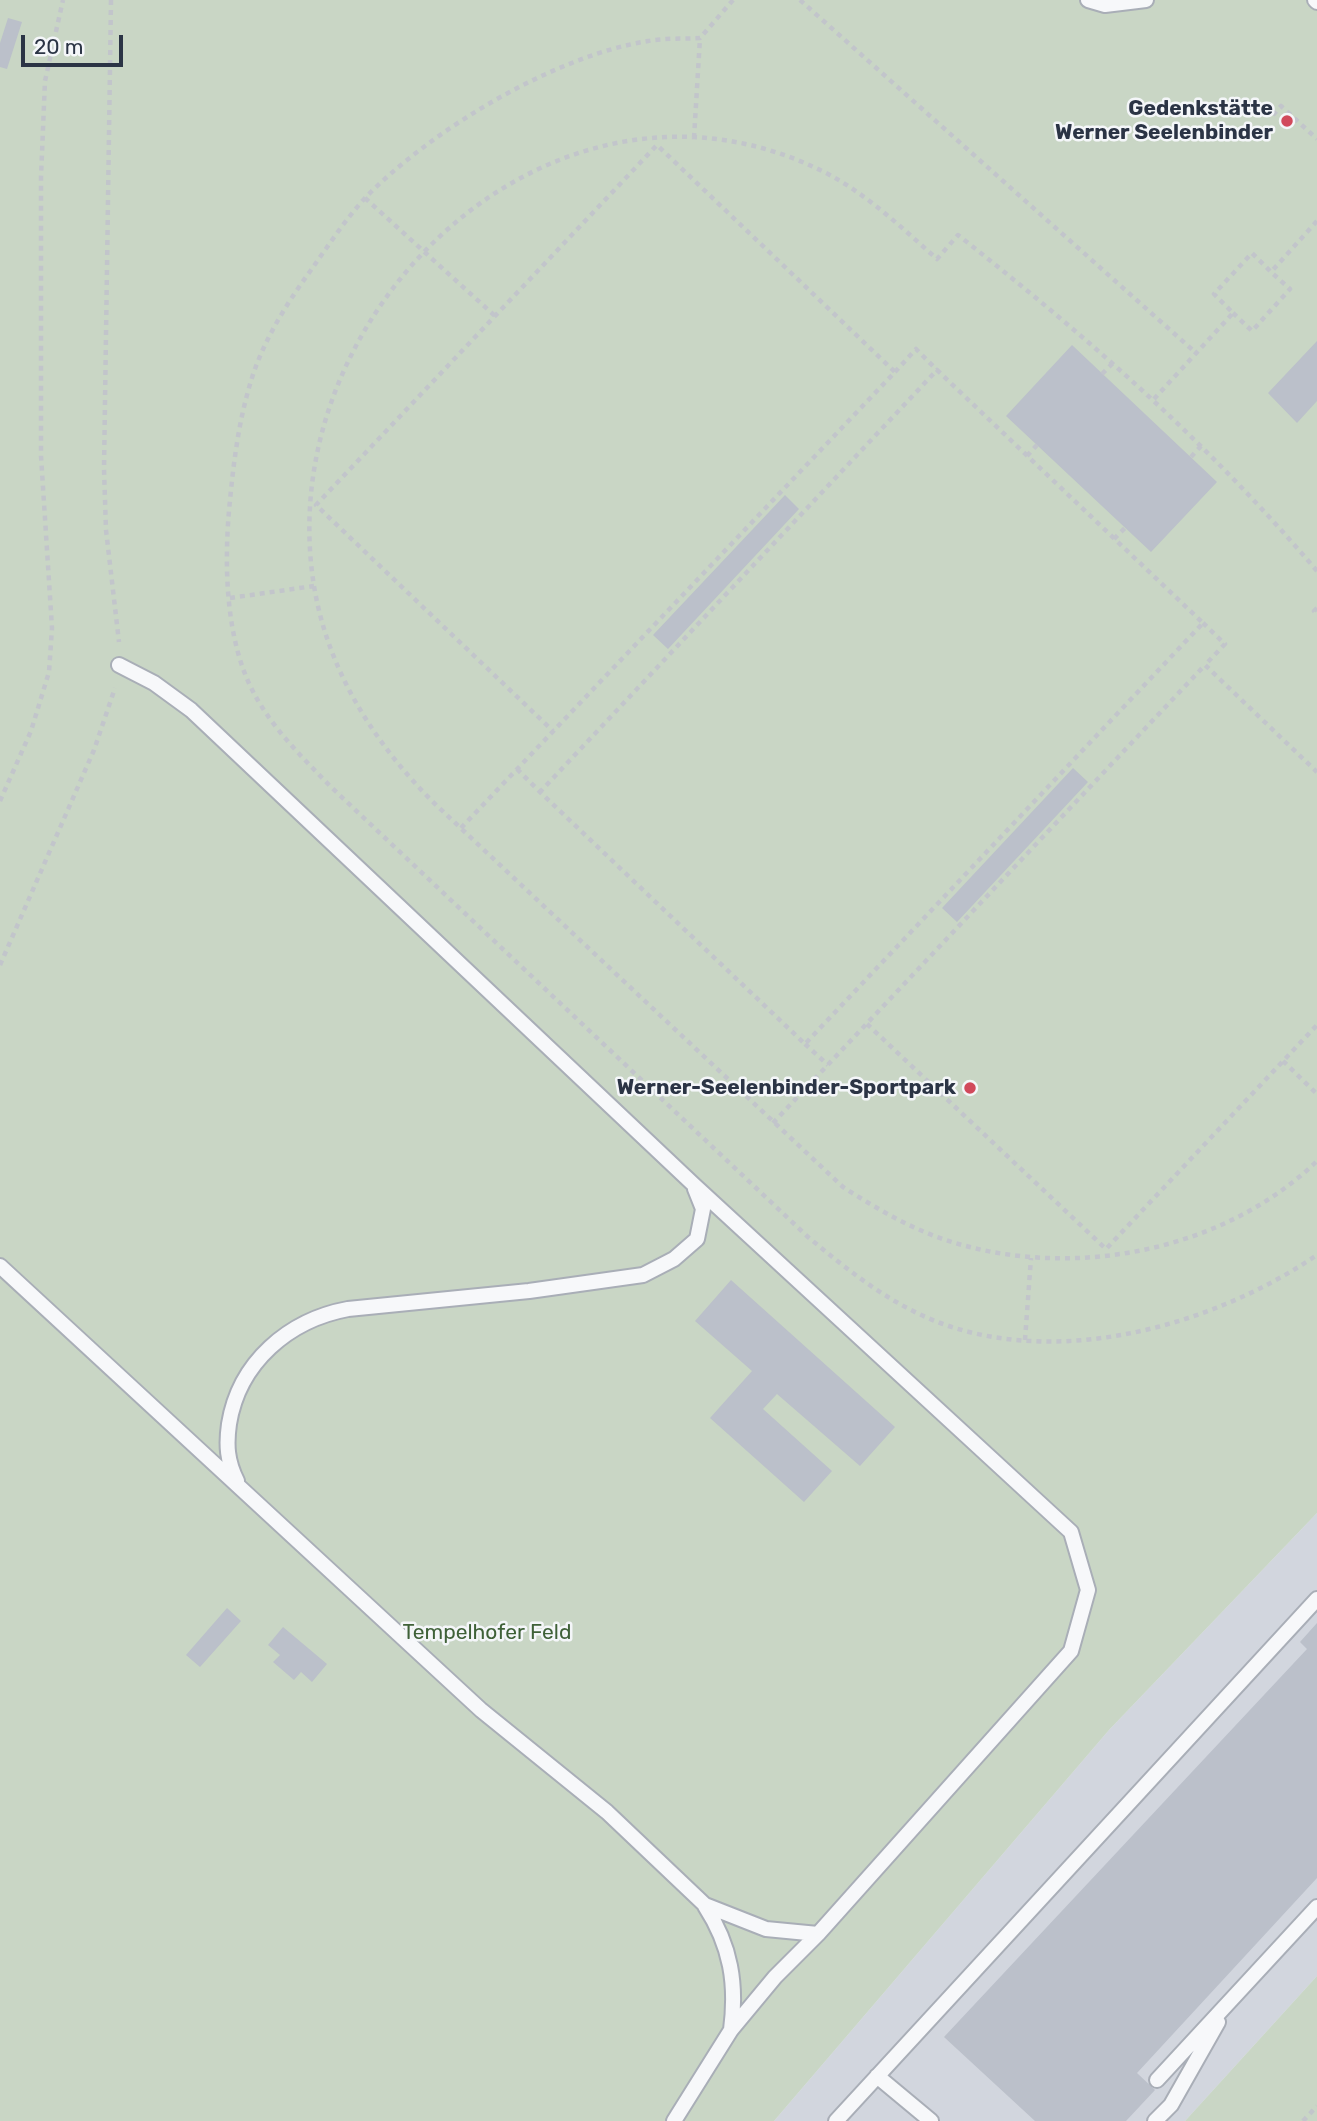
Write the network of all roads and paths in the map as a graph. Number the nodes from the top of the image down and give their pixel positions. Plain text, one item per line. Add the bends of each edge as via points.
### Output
1 (63, 0) edge
2 (111, 0) edge
3 (733, 0) edge
4 (800, 0) edge
5 (1088, 0) edge
6 (1146, 0) edge
7 (701, 38) junction
8 (1273, 115) dead end
9 (657, 138) junction
10 (694, 138) junction
11 (1317, 139) edge
12 (657, 145) junction
13 (365, 198) junction
14 (1317, 221) edge
15 (425, 252) junction
16 (1272, 272) junction
17 (1233, 313) junction
18 (495, 316) junction
19 (1196, 353) junction
20 (1113, 363) junction
21 (937, 370) junction
22 (895, 372) junction
23 (1102, 374) dead end
24 (1154, 399) junction
25 (1037, 445) dead end
26 (1201, 446) junction
27 (1027, 456) junction
28 (1191, 457) dead end
29 (313, 504) junction
30 (1125, 528) dead end
31 (1114, 539) junction
32 (1317, 571) edge
33 (314, 586) junction
34 (230, 598) junction
35 (1317, 608) edge
36 (1317, 614) edge
37 (1203, 623) junction
38 (119, 665) junction
39 (1205, 665) junction
40 (553, 731) junction
41 (517, 769) junction
42 (1317, 772) edge
43 (540, 792) junction
44 (0, 801) edge
45 (461, 828) junction
46 (0, 965) edge
47 (867, 1024) junction
48 (1317, 1025) edge
49 (806, 1044) junction
50 (1283, 1061) junction
51 (828, 1065) junction
52 (1317, 1094) edge
53 (773, 1123) junction
54 (1317, 1161) edge
55 (693, 1184) junction
56 (1106, 1249) junction
57 (1317, 1255) edge
58 (1107, 1256) junction
59 (1031, 1258) junction
60 (0, 1266) edge
61 (1024, 1340) junction
62 (243, 1491) junction
63 (1317, 1599) edge
64 (705, 1905) junction
65 (1317, 1907) edge
66 (818, 1934) junction
67 (1230, 2000) junction
68 (731, 2030) junction
69 (877, 2076) junction
70 (1157, 2080) dead end
71 (1317, 2106) edge
72 (674, 2121) edge
73 (836, 2121) edge
74 (931, 2121) edge
75 (1155, 2121) edge
76 (1303, 2121) edge

1 - 44 path via 45,81 41,177 41,456 50,661 31,731
2 - 38 path via 104,469
3 - 7 path
4 - 19 path
5 - 6 lane via 1105,5
7 - 10 path
7 - 13 path via 648,41 592,56 538,78 485,105 426,146
8 - 11 path via 1281,106
9 - 10 path
9 - 12 path
9 - 15 path via 599,146 531,170 476,206
10 - 20 path via 756,148 828,174 866,198 937,259 958,235
12 - 18 path
12 - 22 path
13 - 15 path
13 - 34 path via 285,306 251,379 234,454 227,536
14 - 16 path
15 - 18 path
15 - 29 path via 364,328 342,372 318,449
16 - 17 path via 1290,289 1252,331
16 - 17 path via 1252,253 1214,294
17 - 19 path
18 - 29 path
19 - 24 path
20 - 23 path
20 - 24 path
21 - 22 path via 916,349
21 - 27 path
21 - 43 path
22 - 40 path
24 - 26 path
25 - 27 path
26 - 28 path
26 - 32 path via 1255,498
27 - 31 path
29 - 33 path
29 - 40 path
30 - 31 path
31 - 37 path
33 - 34 path
33 - 45 path via 339,671 362,716 412,782
34 - 61 path via 238,650 254,695 283,737 808,1237 868,1286 919,1314 972,1333
35 - 36 path
37 - 39 path via 1225,644
37 - 49 path
38 - 46 path via 112,703 94,750
38 - 55 lane via 191,710
39 - 42 path
39 - 47 path
40 - 41 path
41 - 43 path
41 - 45 path
43 - 49 path
45 - 53 path
47 - 51 path
47 - 56 path
48 - 50 path
49 - 51 path
50 - 52 path
50 - 56 path
51 - 53 path
53 - 59 path via 843,1187 875,1208 952,1242
54 - 58 path via 1270,1198 1228,1221 1184,1238
55 - 62 lane via 703,1209 697,1239 674,1259 643,1275 348,1309 299,1325 267,1349 244,1375 232,1403 229,1463
55 - 66 lane via 1071,1532 1088,1590 1071,1651
56 - 58 path
57 - 61 path via 1275,1283 1199,1316 1137,1332
58 - 59 path
59 - 61 path
60 - 62 lane
62 - 64 lane via 517,1742 617,1820
63 - 69 lane
64 - 66 lane via 766,1929
64 - 68 lane via 729,1951 734,2003
65 - 67 lane
66 - 68 lane
67 - 70 lane
67 - 75 lane via 1171,2105
68 - 72 lane
69 - 73 lane
69 - 74 lane
71 - 76 path

